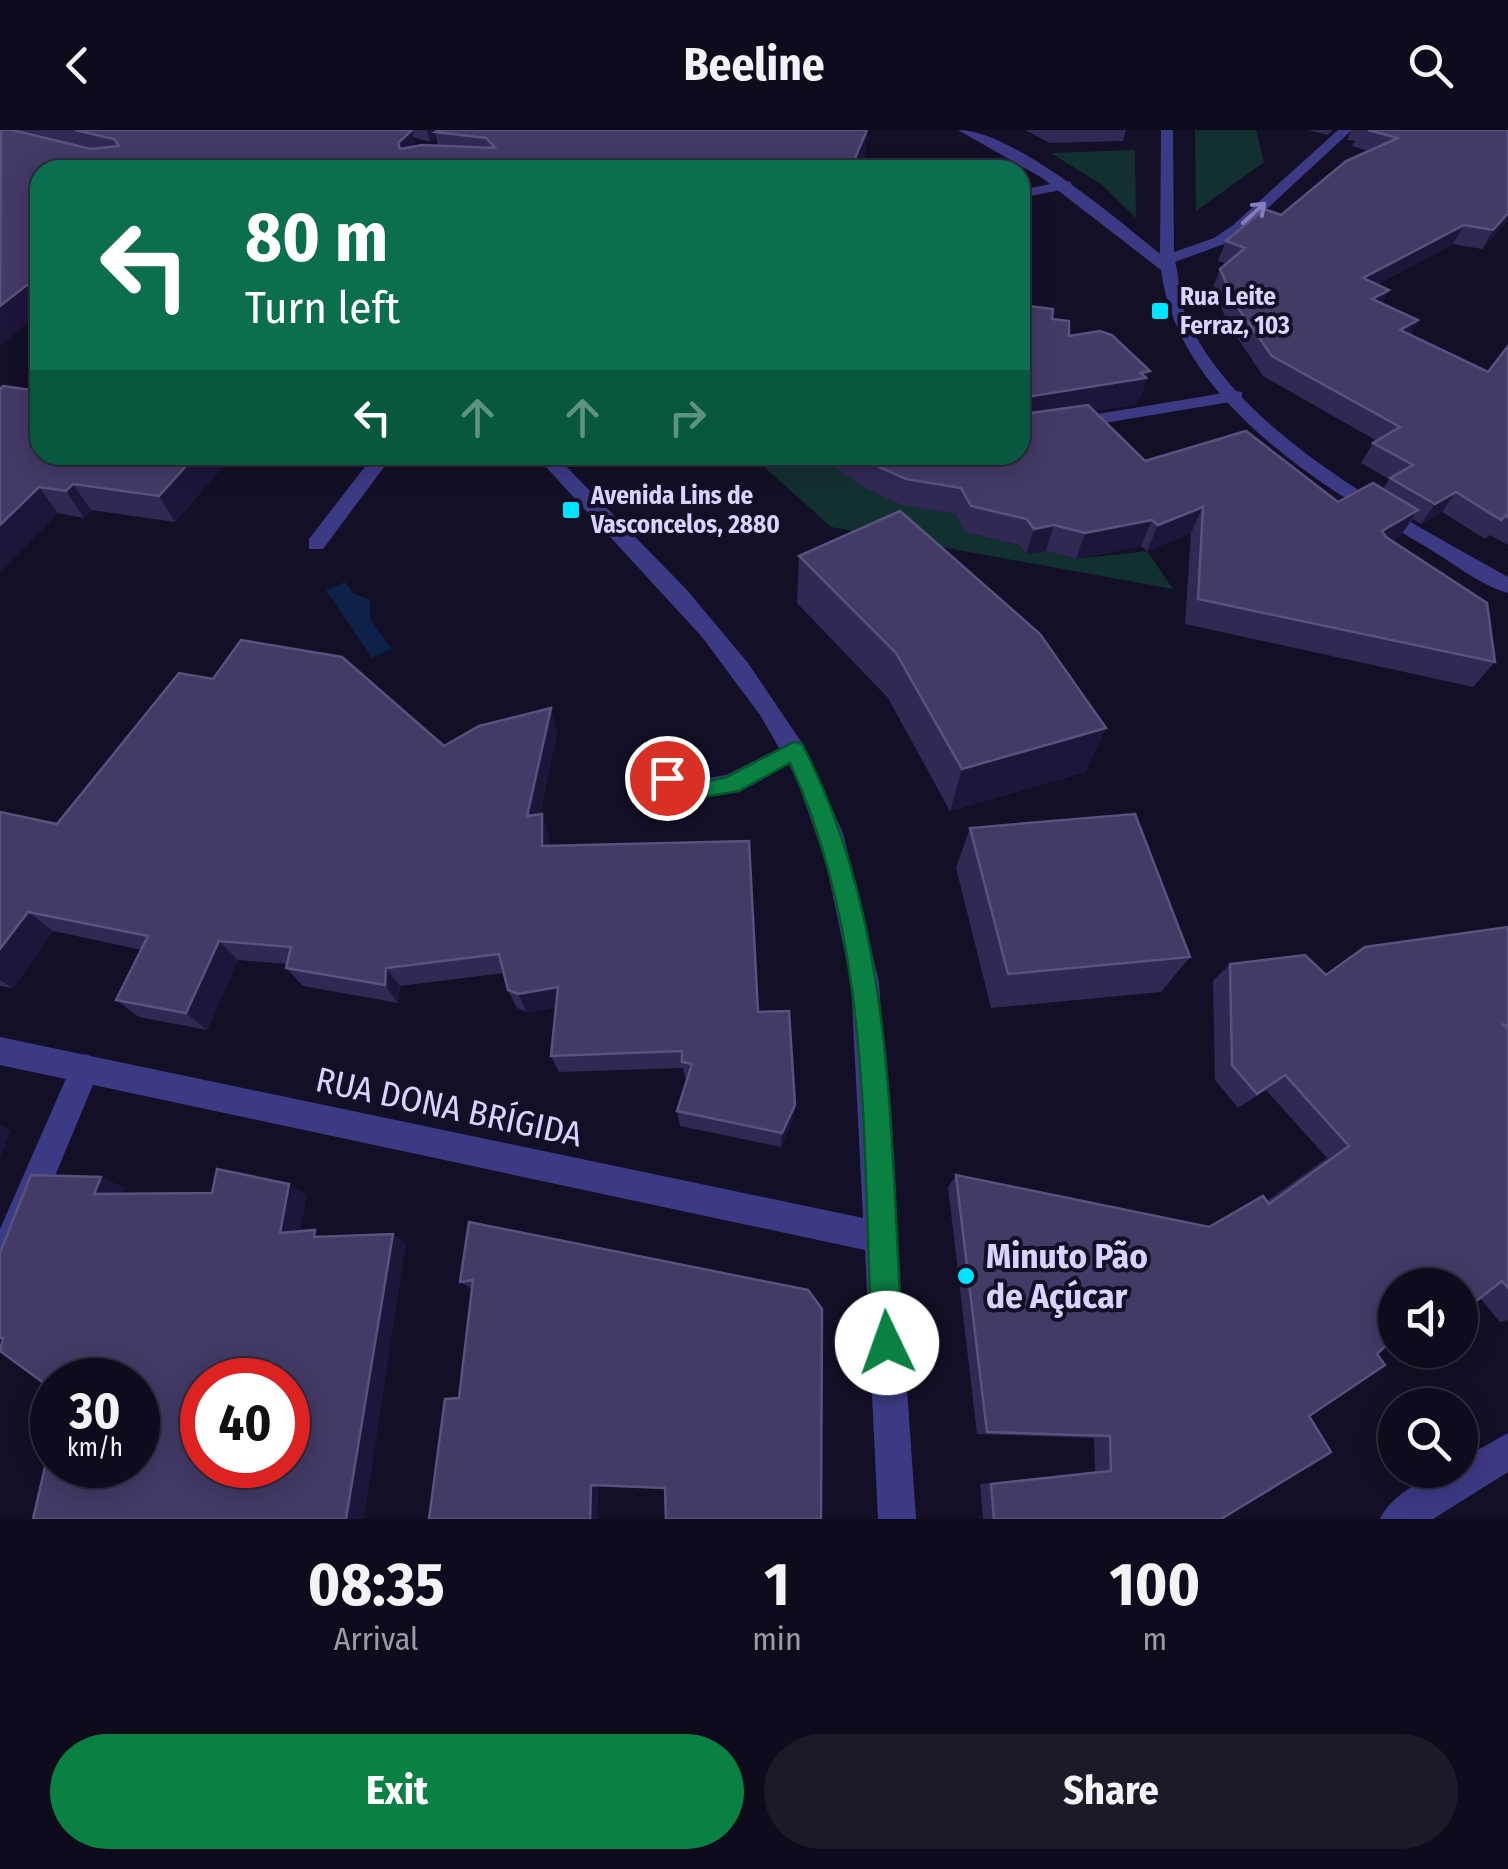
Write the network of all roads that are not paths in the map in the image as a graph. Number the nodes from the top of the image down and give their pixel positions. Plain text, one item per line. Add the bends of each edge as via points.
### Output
1 (964, 130) edge
2 (1167, 130) edge
3 (1346, 130) edge
4 (1027, 160) edge
5 (1030, 162) edge
6 (1066, 185) junction
7 (1030, 192) edge
8 (1170, 265) junction
9 (1236, 396) junction
10 (1030, 430) edge
11 (376, 465) edge
12 (554, 465) edge
13 (316, 544) dead end
14 (1508, 586) edge
15 (794, 750) junction
16 (661, 751) dead end
17 (0, 1051) edge
18 (84, 1068) junction
19 (882, 1238) junction
20 (0, 1267) edge
21 (1508, 1451) edge
22 (897, 1519) edge
23 (1399, 1519) edge

1 - 4 street
2 - 8 street
8 -> 3 street via 1238,228
5 - 6 street
6 - 7 street
6 - 8 street
8 - 9 street via 1177,312
9 - 10 street
9 - 14 street via 1314,467
11 - 13 street
12 - 15 street via 671,585
15 - 16 street via 732,784 686,791 667,778
15 - 19 street via 848,896 866,982
17 - 18 street, RUA DONA BRÍGIDA
18 - 19 street, RUA DONA BRÍGIDA
18 - 20 street
19 - 22 street
21 - 23 street

